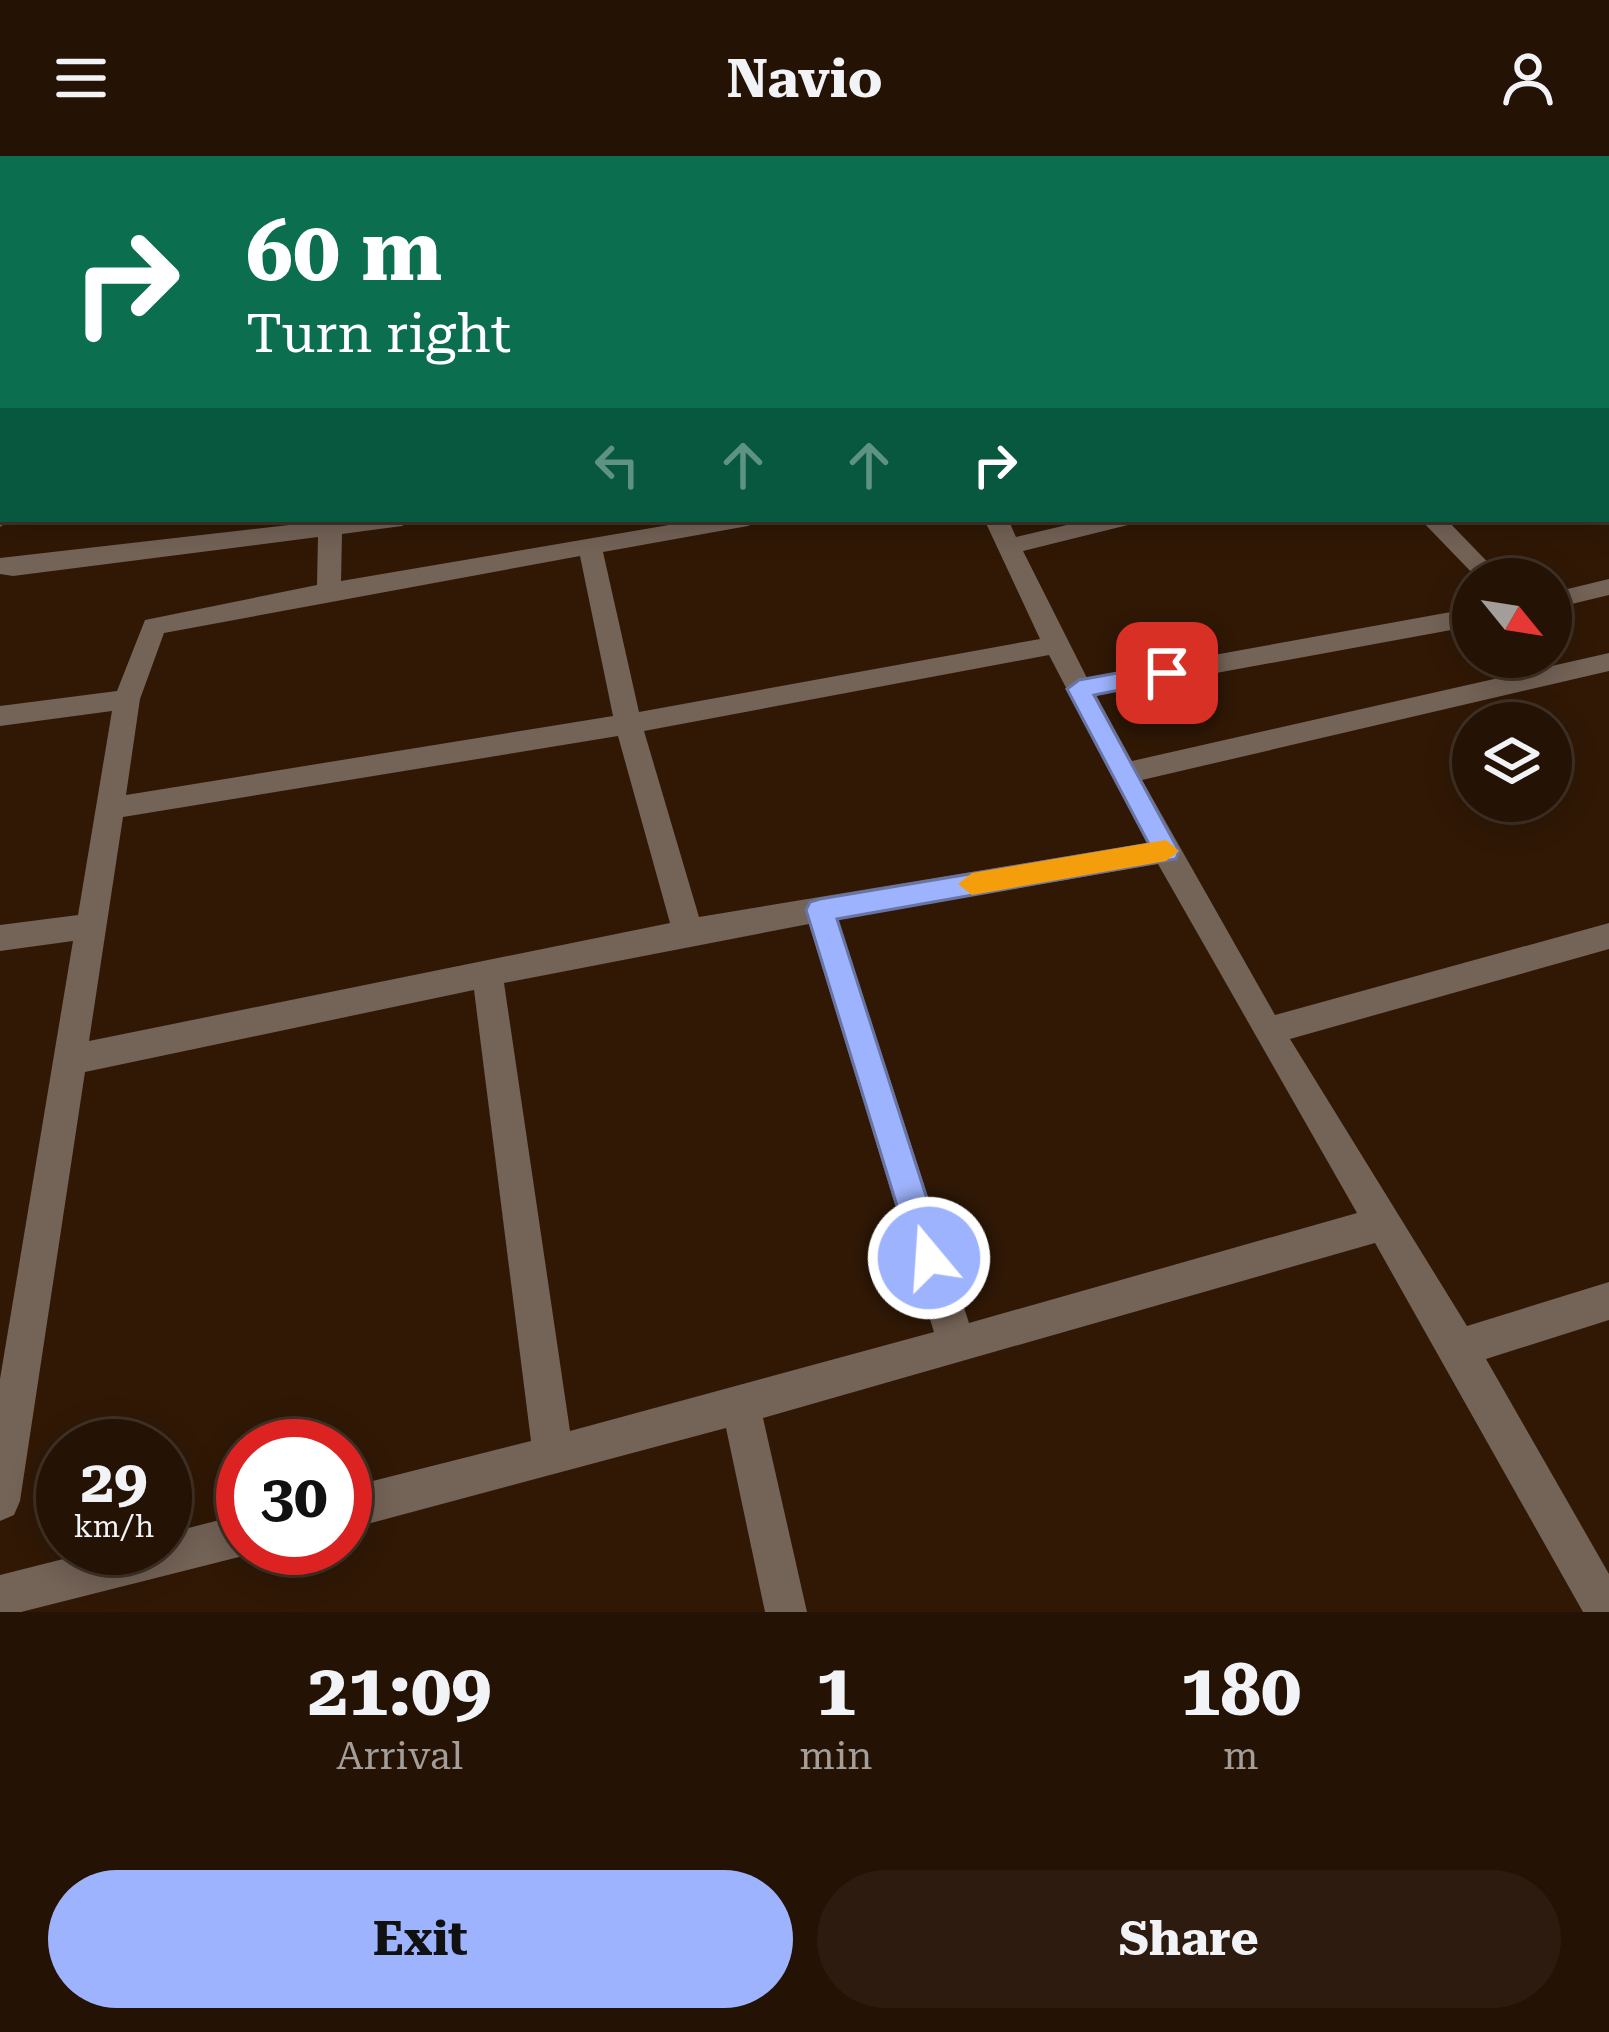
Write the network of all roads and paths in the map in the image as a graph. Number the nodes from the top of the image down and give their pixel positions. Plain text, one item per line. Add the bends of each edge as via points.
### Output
1 (378, 522) edge
2 (730, 522) edge
3 (1098, 522) edge
4 (1435, 522) edge
5 (330, 528) junction
6 (1003, 533) edge
7 (590, 545) junction
8 (1471, 558) edge
9 (0, 566) edge
10 (1609, 586) edge
11 (329, 591) junction
12 (1572, 596) edge
13 (1452, 621) edge
14 (1056, 645) junction
15 (1609, 662) edge
16 (1079, 689) junction
17 (128, 698) junction
18 (0, 716) edge
19 (628, 724) junction
20 (1127, 773) junction
21 (112, 808) junction
22 (1166, 851) junction
23 (820, 910) junction
24 (91, 926) junction
25 (688, 932) junction
26 (1609, 935) edge
27 (0, 938) edge
28 (487, 972) junction
29 (1267, 1031) junction
30 (70, 1060) junction
31 (1382, 1223) junction
32 (1609, 1301) edge
33 (957, 1345) junction
34 (1459, 1348) junction
35 (741, 1406) junction
36 (553, 1456) junction
37 (0, 1501) edge
38 (372, 1502) edge
39 (216, 1541) edge
40 (0, 1596) edge
41 (787, 1612) edge
42 (1607, 1612) edge

1 - 5 street
2 - 7 street
3 - 6 street
4 - 8 street
5 - 9 street
5 - 11 street
6 - 14 street
7 - 11 street
7 - 19 street
10 - 12 street
11 - 17 street via 154,626
13 - 16 street
14 - 16 street
14 - 19 street
15 - 20 street
16 - 20 street
17 - 18 street
17 - 21 street
19 - 21 street
19 - 25 street
20 - 22 street
21 - 24 street
22 - 23 street
22 - 29 street
23 - 25 street
23 - 33 street
24 - 27 street
24 - 30 street
25 - 28 street
26 - 29 street
28 - 30 street
28 - 36 street
29 - 31 street
30 - 37 street
31 - 33 street
31 - 34 street
32 - 34 street
33 - 35 street
34 - 42 street
35 - 36 street
35 - 41 street
36 - 38 street
39 - 40 street

